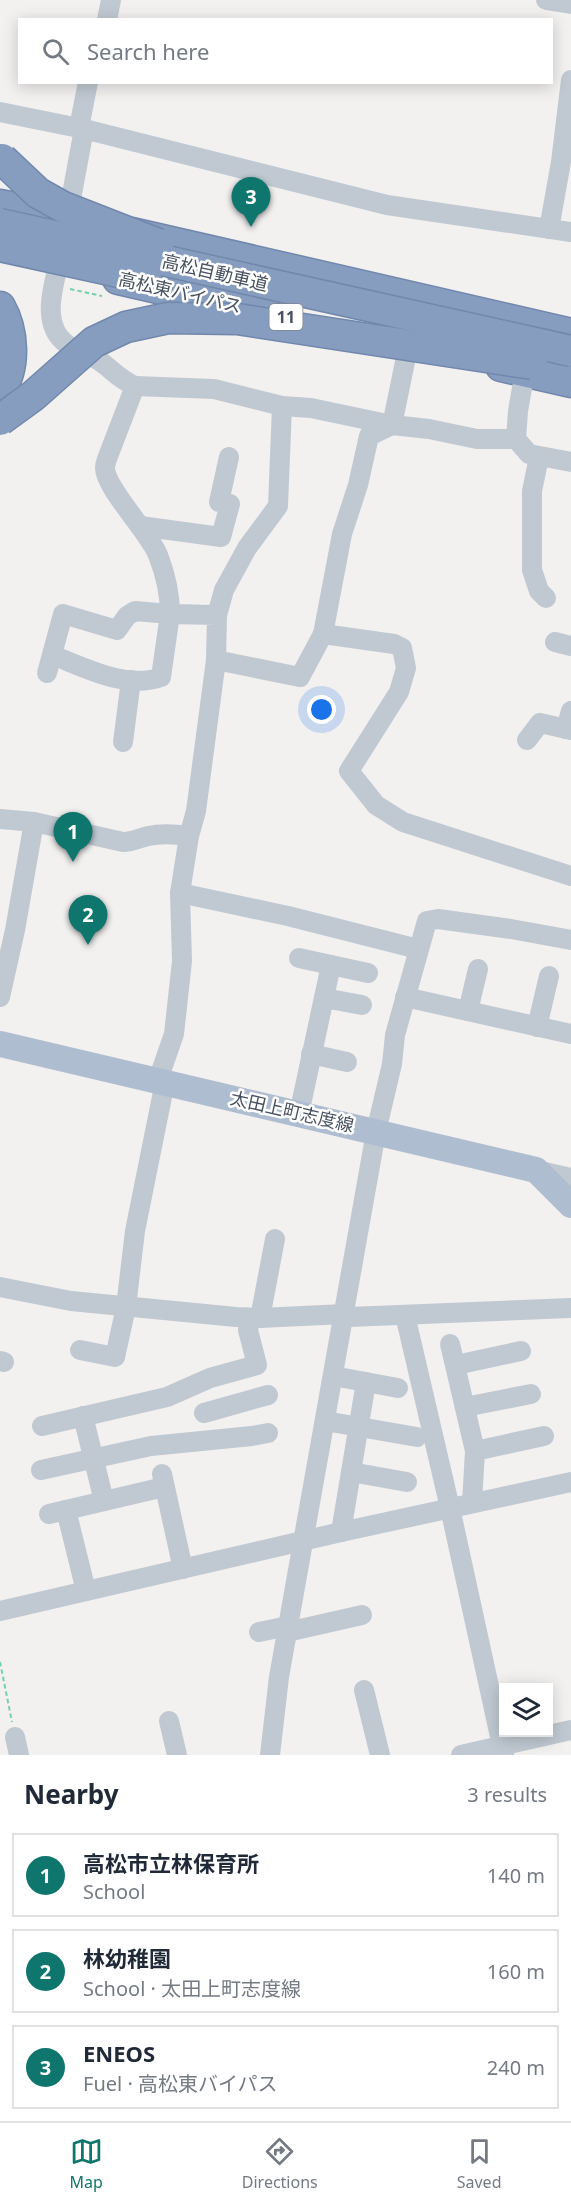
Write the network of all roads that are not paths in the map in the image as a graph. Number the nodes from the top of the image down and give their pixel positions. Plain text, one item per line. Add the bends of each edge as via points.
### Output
1 (111, 0) edge
2 (546, 0) edge
3 (571, 4) edge
4 (107, 18) edge
5 (571, 80) edge
6 (88, 84) edge
7 (0, 112) edge
8 (82, 129) junction
9 (0, 157) edge
10 (0, 204) edge
11 (68, 218) junction
12 (0, 224) edge
13 (549, 229) junction
14 (571, 232) edge
15 (0, 246) edge
16 (0, 253) edge
17 (59, 266) junction
18 (241, 279) junction
19 (0, 307) edge
20 (571, 334) edge
21 (571, 351) edge
22 (93, 357) junction
23 (405, 362) dead end
24 (571, 371) edge
25 (527, 376) junction
26 (571, 382) edge
27 (135, 386) junction
28 (0, 390) edge
29 (282, 406) junction
30 (0, 420) edge
31 (392, 425) junction
32 (0, 436) edge
33 (516, 439) junction
34 (229, 457) dead end
35 (539, 457) junction
36 (571, 462) edge
37 (140, 526) junction
38 (546, 598) dead end
39 (170, 614) junction
40 (217, 615) junction
41 (323, 634) junction
42 (216, 660) junction
43 (131, 680) junction
44 (569, 724) edge
45 (527, 740) dead end
46 (123, 742) dead end
47 (0, 819) edge
48 (34, 822) junction
49 (189, 836) junction
50 (571, 876) edge
51 (180, 893) junction
52 (571, 940) edge
53 (418, 949) junction
54 (299, 958) dead end
55 (331, 965) junction
56 (478, 969) dead end
57 (368, 973) dead end
58 (549, 976) dead end
59 (0, 997) edge
60 (405, 997) junction
61 (324, 998) junction
62 (362, 1005) dead end
63 (468, 1011) junction
64 (537, 1027) junction
65 (571, 1034) edge
66 (0, 1044) edge
67 (311, 1054) junction
68 (347, 1062) dead end
69 (161, 1081) junction
70 (299, 1114) junction
71 (376, 1132) junction
72 (536, 1170) junction
73 (571, 1178) edge
74 (571, 1205) edge
75 (275, 1239) dead end
76 (0, 1287) edge
77 (126, 1307) junction
78 (571, 1308) edge
79 (344, 1314) junction
80 (405, 1315) junction
81 (255, 1318) junction
82 (450, 1344) dead end
83 (80, 1350) dead end
84 (521, 1351) dead end
85 (456, 1365) junction
86 (333, 1376) junction
87 (366, 1382) junction
88 (197, 1384) junction
89 (398, 1388) dead end
90 (531, 1394) dead end
91 (267, 1395) dead end
92 (465, 1407) junction
93 (204, 1413) junction
94 (83, 1416) junction
95 (324, 1421) junction
96 (42, 1426) dead end
97 (359, 1426) junction
98 (268, 1433) dead end
99 (544, 1436) dead end
100 (417, 1437) dead end
101 (209, 1441) junction
102 (475, 1451) junction
103 (94, 1458) junction
104 (41, 1470) dead end
105 (351, 1472) junction
106 (407, 1482) dead end
107 (571, 1482) edge
108 (104, 1501) junction
109 (472, 1503) junction
110 (450, 1508) junction
111 (340, 1532) junction
112 (303, 1540) junction
113 (183, 1569) junction
114 (86, 1591) junction
115 (0, 1611) edge
116 (362, 1615) dead end
117 (288, 1629) junction
118 (259, 1632) dead end
119 (364, 1690) dead end
120 (169, 1721) dead end
121 (571, 1730) edge
122 (503, 1750) edge
123 (177, 1755) edge
124 (270, 1755) edge
125 (380, 1755) edge
126 (461, 1755) edge

1 - 4 street
2 - 3 street
5 - 13 street
6 - 8 street
7 - 8 street
8 - 11 street
8 - 13 street via 387,205
9 - 18 highway, bridge via 38,193 63,207 150,242 217,260
10 - 11 highway
11 - 17 street
11 - 20 highway
12 - 18 highway, 高松自動車道, bridge
13 - 14 street
15 - 25 highway, 高松自動車道, bridge
16 - 17 highway, 高松東バイパス / 11
17 - 22 street via 50,319 65,344
17 - 26 highway, 高松東バイパス / 11
18 - 21 highway, 高松自動車道, bridge
19 - 28 highway via 11,348
22 - 27 street via 121,380
22 - 32 street
23 - 31 street
24 - 25 highway, 高松自動車道
25 - 30 highway, bridge via 237,319 168,318 126,327 94,342
25 - 33 street
27 - 29 street via 214,389
27 - 37 street via 105,469 110,484
29 - 31 street
29 - 40 street via 278,506 247,548 224,590
31 - 33 street via 477,439
31 - 41 street via 369,436 342,534
33 - 35 street via 530,454
34 - 37 street via 219,502 230,504 221,537
35 - 36 street
35 - 38 street via 532,491 532,570 539,591
37 - 39 street via 158,554
39 - 40 street
39 - 43 street via 161,677
39 - 43 street via 135,611 117,630 63,614 49,664
40 - 42 street
41 - 42 street via 300,677
41 - 50 street via 402,648 406,668 399,692 349,771 376,805 402,822
42 - 49 street via 196,811
43 - 46 street
44 - 45 street via 540,723
47 - 48 street
48 - 49 street via 123,843 160,834
48 - 59 street
49 - 51 street
51 - 53 street
51 - 69 street via 181,978 174,1034
52 - 53 street via 438,919 427,921
53 - 60 street
54 - 55 street
55 - 57 street
55 - 61 street
56 - 63 street
58 - 64 street
60 - 63 street
60 - 71 street
61 - 62 street
61 - 67 street
63 - 64 street
64 - 65 street
66 - 69 main road, 太田上町志度線
67 - 68 street
67 - 70 street
69 - 70 main road, 太田上町志度線
69 - 77 street
70 - 71 main road, 太田上町志度線
71 - 72 main road, 太田上町志度線
71 - 79 street
72 - 73 street
72 - 74 main road
75 - 81 street
76 - 77 street
77 - 81 street
77 - 83 street via 115,1357
78 - 80 street
79 - 80 street
79 - 81 street
79 - 86 street
80 - 110 street
81 - 88 street via 248,1330 257,1365
82 - 85 street
84 - 85 street
85 - 92 street
86 - 87 street
86 - 95 street
87 - 89 street
87 - 97 street
88 - 93 street
88 - 94 street via 167,1397
90 - 92 street
91 - 93 street
92 - 102 street
93 - 101 street
94 - 96 street
94 - 103 street
95 - 97 street
95 - 112 street
97 - 100 street
97 - 105 street
98 - 101 street
99 - 102 street
101 - 103 street via 151,1446
102 - 109 street
103 - 104 street
103 - 108 street
105 - 106 street
105 - 111 street
107 - 109 street
108 - 113 street via 163,1481
108 - 114 street via 58,1512
109 - 110 street
110 - 111 street
110 - 122 street
111 - 112 street
112 - 113 street
112 - 117 street
113 - 114 street
114 - 115 street
116 - 117 street
117 - 118 street
117 - 124 street
119 - 125 street
120 - 123 street
121 - 122 street
122 - 126 street

